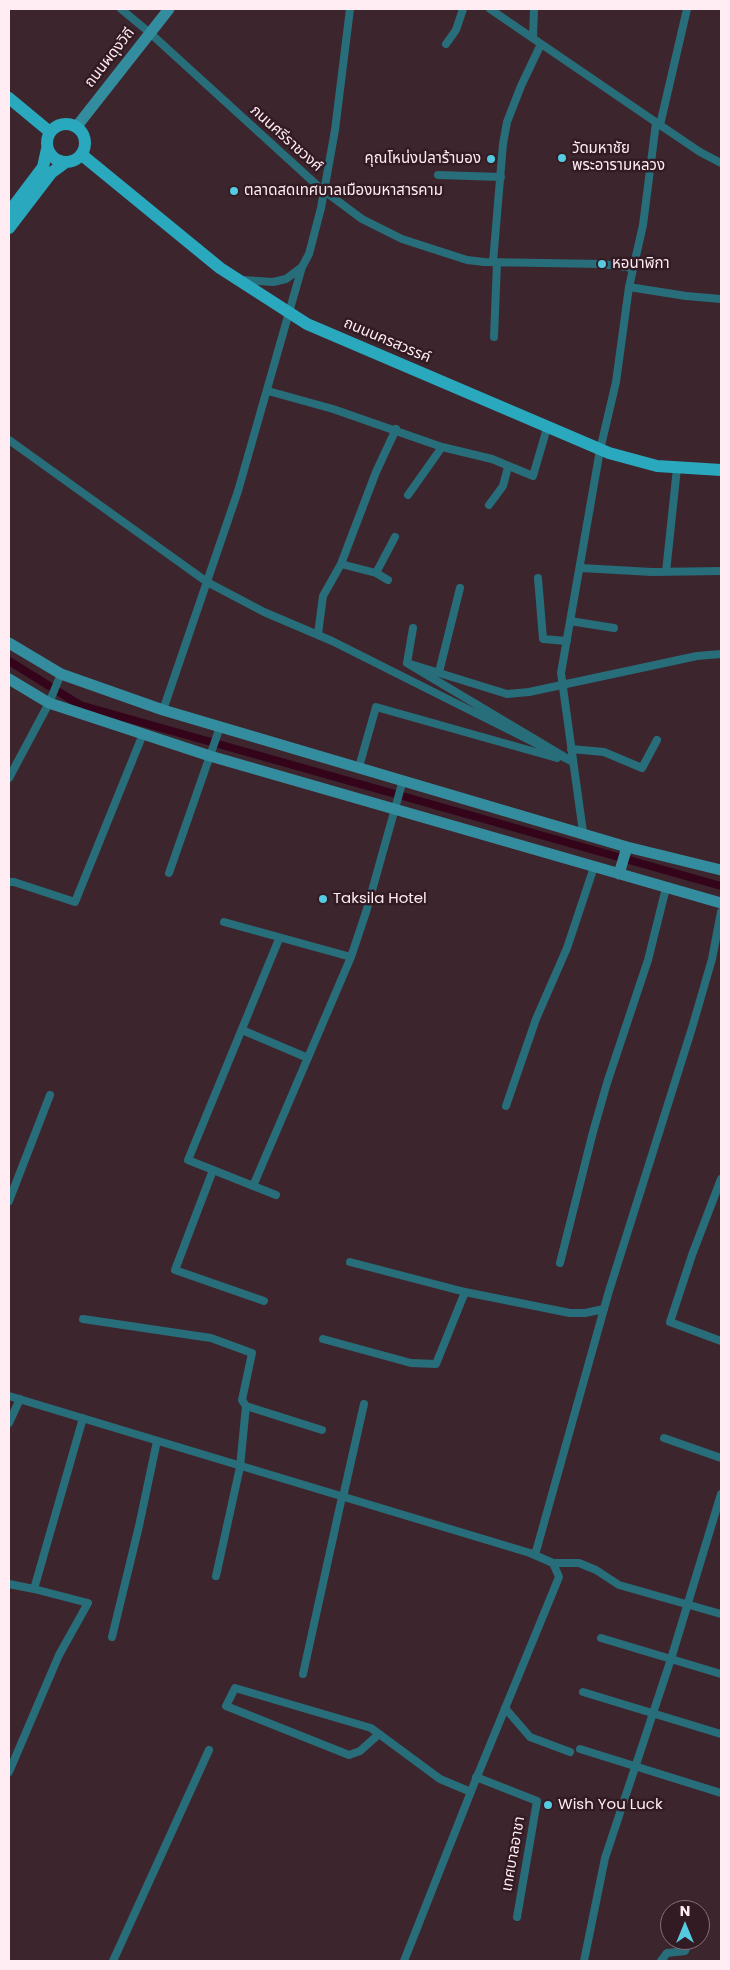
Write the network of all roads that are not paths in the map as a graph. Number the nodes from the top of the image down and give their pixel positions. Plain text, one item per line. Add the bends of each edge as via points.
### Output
1 (121, 9) edge
2 (169, 9) edge
3 (350, 9) edge
4 (463, 9) edge
5 (490, 9) edge
6 (534, 9) edge
7 (688, 9) edge
8 (150, 33) junction
9 (533, 38) junction
10 (446, 44) dead end
11 (541, 44) junction
12 (9, 98) edge
13 (658, 124) junction
14 (77, 126) junction
15 (50, 132) junction
16 (47, 148) junction
17 (82, 155) junction
18 (66, 162) junction
19 (721, 162) edge
20 (438, 174) dead end
21 (501, 177) junction
22 (325, 192) junction
23 (9, 212) edge
24 (9, 228) edge
25 (495, 262) junction
26 (302, 267) junction
27 (633, 268) junction
28 (236, 279) junction
29 (629, 288) junction
30 (721, 299) edge
31 (289, 314) junction
32 (494, 337) dead end
33 (268, 391) junction
34 (546, 428) junction
35 (396, 429) junction
36 (9, 440) edge
37 (442, 447) junction
38 (600, 450) junction
39 (508, 467) junction
40 (677, 468) junction
41 (721, 470) edge
42 (408, 495) dead end
43 (489, 505) dead end
44 (395, 537) dead end
45 (341, 564) junction
46 (581, 568) junction
47 (666, 572) junction
48 (721, 572) edge
49 (376, 573) junction
50 (538, 578) dead end
51 (388, 580) dead end
52 (206, 582) junction
53 (460, 588) dead end
54 (570, 621) junction
55 (413, 628) dead end
56 (614, 628) dead end
57 (318, 634) junction
58 (566, 642) junction
59 (10, 646) edge
60 (721, 654) edge
61 (407, 663) junction
62 (439, 672) junction
63 (61, 674) junction
64 (9, 679) edge
65 (561, 685) junction
66 (48, 703) junction
67 (163, 710) junction
68 (220, 727) junction
69 (143, 734) junction
70 (657, 740) dead end
71 (571, 749) junction
72 (210, 756) junction
73 (573, 762) junction
74 (359, 767) junction
75 (9, 778) edge
76 (403, 780) junction
77 (394, 810) junction
78 (583, 832) junction
79 (627, 846) junction
80 (594, 867) junction
81 (721, 870) edge
82 (170, 873) dead end
83 (619, 874) junction
84 (9, 882) edge
85 (666, 888) junction
86 (721, 903) edge
87 (721, 912) edge
88 (224, 922) dead end
89 (279, 939) junction
90 (351, 957) junction
91 (242, 1030) junction
92 (308, 1058) junction
93 (50, 1095) dead end
94 (506, 1106) dead end
95 (213, 1170) junction
96 (721, 1179) edge
97 (253, 1186) junction
98 (276, 1195) dead end
99 (9, 1201) edge
100 (350, 1262) dead end
101 (560, 1263) dead end
102 (465, 1292) junction
103 (264, 1301) dead end
104 (604, 1309) junction
105 (83, 1319) dead end
106 (323, 1339) dead end
107 (721, 1341) edge
108 (9, 1396) edge
109 (20, 1399) junction
110 (364, 1404) dead end
111 (246, 1406) junction
112 (83, 1418) junction
113 (9, 1423) edge
114 (322, 1430) dead end
115 (664, 1438) dead end
116 (157, 1441) junction
117 (721, 1458) edge
118 (240, 1467) junction
119 (721, 1494) edge
120 (342, 1497) junction
121 (535, 1555) junction
122 (553, 1563) junction
123 (216, 1576) dead end
124 (9, 1584) edge
125 (34, 1589) junction
126 (688, 1604) junction
127 (721, 1614) edge
128 (112, 1637) dead end
129 (601, 1638) dead end
130 (671, 1659) junction
131 (303, 1674) dead end
132 (721, 1674) edge
133 (583, 1692) dead end
134 (505, 1708) junction
135 (653, 1712) junction
136 (379, 1734) junction
137 (721, 1734) edge
138 (580, 1749) dead end
139 (209, 1750) dead end
140 (570, 1752) dead end
141 (635, 1767) junction
142 (9, 1772) edge
143 (476, 1777) junction
144 (471, 1792) junction
145 (721, 1793) edge
146 (517, 1918) dead end
147 (685, 1950) edge
148 (113, 1961) edge
149 (404, 1961) edge
150 (584, 1961) edge
151 (661, 1961) edge

1 - 8 street, ภนนศรีราชวงศ์
2 - 8 street, ถนนผดุงวิถี
3 - 22 street
4 - 10 street via 456,30
5 - 9 street
6 - 9 street
7 - 13 street
8 - 14 street, ถนนผดุงวิถี
8 - 22 street, ภนนศรีราชวงศ์
9 - 11 street
11 - 13 street
11 - 21 street via 520,86 508,120
12 - 15 main road
13 - 19 street
13 - 27 street
14 - 15 main road via 62,124
14 - 17 main road via 85,136
15 - 16 main road
16 - 18 main road via 54,158
16 - 23 main road via 43,167
17 - 18 main road
17 - 28 main road, ถนนนครสวรรค์
18 - 24 main road via 51,173
20 - 21 street
21 - 25 street
22 - 25 street, ภนนศรีราชวงศ์ via 362,219 402,239 467,260
22 - 26 street via 309,254
25 - 27 street, ภนนศรีราชวงศ์ via 602,264
25 - 32 street
26 - 28 street via 286,279 273,282
26 - 31 street
27 - 29 street
28 - 31 main road, ถนนนครสวรรค์
29 - 30 street
29 - 38 street via 616,382
31 - 33 street
31 - 34 main road, ถนนนครสวรรค์
33 - 35 street
33 - 52 street
34 - 38 main road, ถนนนครสวรรค์
34 - 39 street via 533,476
35 - 37 street
35 - 45 street
36 - 52 street
37 - 39 street via 485,457
37 - 42 street
38 - 40 main road, ถนนนครสวรรค์ via 634,461
38 - 46 street
39 - 43 street via 503,486
40 - 41 main road, ถนนนครสวรรค์
40 - 47 street
44 - 49 street
45 - 49 street
45 - 57 street via 323,596
46 - 47 street
46 - 54 street
47 - 48 street
49 - 51 street
50 - 58 street via 543,640
52 - 57 street via 264,612
52 - 67 street
53 - 62 street
54 - 56 street
54 - 58 street
55 - 61 street
57 - 73 street
58 - 65 street
59 - 63 street
60 - 65 street via 697,656
61 - 62 street
61 - 73 street
62 - 65 street via 507,694
63 - 66 street
63 - 67 street
64 - 66 street
65 - 71 street
66 - 69 street
66 - 75 street
67 - 68 street
68 - 72 street
68 - 74 street
69 - 72 street
69 - 84 street via 75,902
70 - 71 street via 642,768 604,752
71 - 73 street
72 - 77 street
72 - 82 street
73 - 74 street via 376,707
73 - 78 street
74 - 76 street
76 - 77 street
76 - 78 street
77 - 80 street
77 - 90 street
78 - 79 street
79 - 81 street
79 - 83 street
80 - 83 street
80 - 94 street via 567,948 536,1019
83 - 85 street
85 - 86 street
85 - 101 street via 648,960 593,1132
87 - 104 street via 692,1028
88 - 89 street
89 - 90 street
89 - 91 street
90 - 92 street
91 - 92 street
91 - 95 street via 188,1160
92 - 97 street
93 - 99 street
95 - 97 street
95 - 103 street via 175,1270
96 - 107 street via 670,1322
97 - 98 street
100 - 102 street
102 - 104 street via 570,1314
102 - 106 street via 436,1364 411,1363
104 - 121 street
105 - 111 street via 211,1338 252,1353 242,1400
108 - 109 street
109 - 112 street
109 - 113 street
110 - 120 street
111 - 114 street
111 - 118 street
112 - 116 street
112 - 125 street
115 - 117 street
116 - 118 street
116 - 128 street
118 - 120 street
118 - 123 street
119 - 126 street
120 - 121 street
120 - 131 street
121 - 122 street
122 - 126 street via 579,1563 620,1585
122 - 134 street via 559,1577
124 - 125 street
125 - 142 street via 88,1603 59,1655
126 - 127 street
126 - 130 street
129 - 130 street
130 - 132 street
130 - 135 street
133 - 135 street
134 - 140 street via 530,1736
134 - 143 street
135 - 137 street
135 - 141 street
136 - 136 street via 349,1755 226,1706 235,1688 371,1728
136 - 144 street via 440,1779
138 - 141 street
139 - 148 street
141 - 145 street
141 - 150 street via 606,1858
143 - 144 street
143 - 146 street, เทศบาลอาชา via 537,1801
144 - 149 street
147 - 151 street via 667,1953

